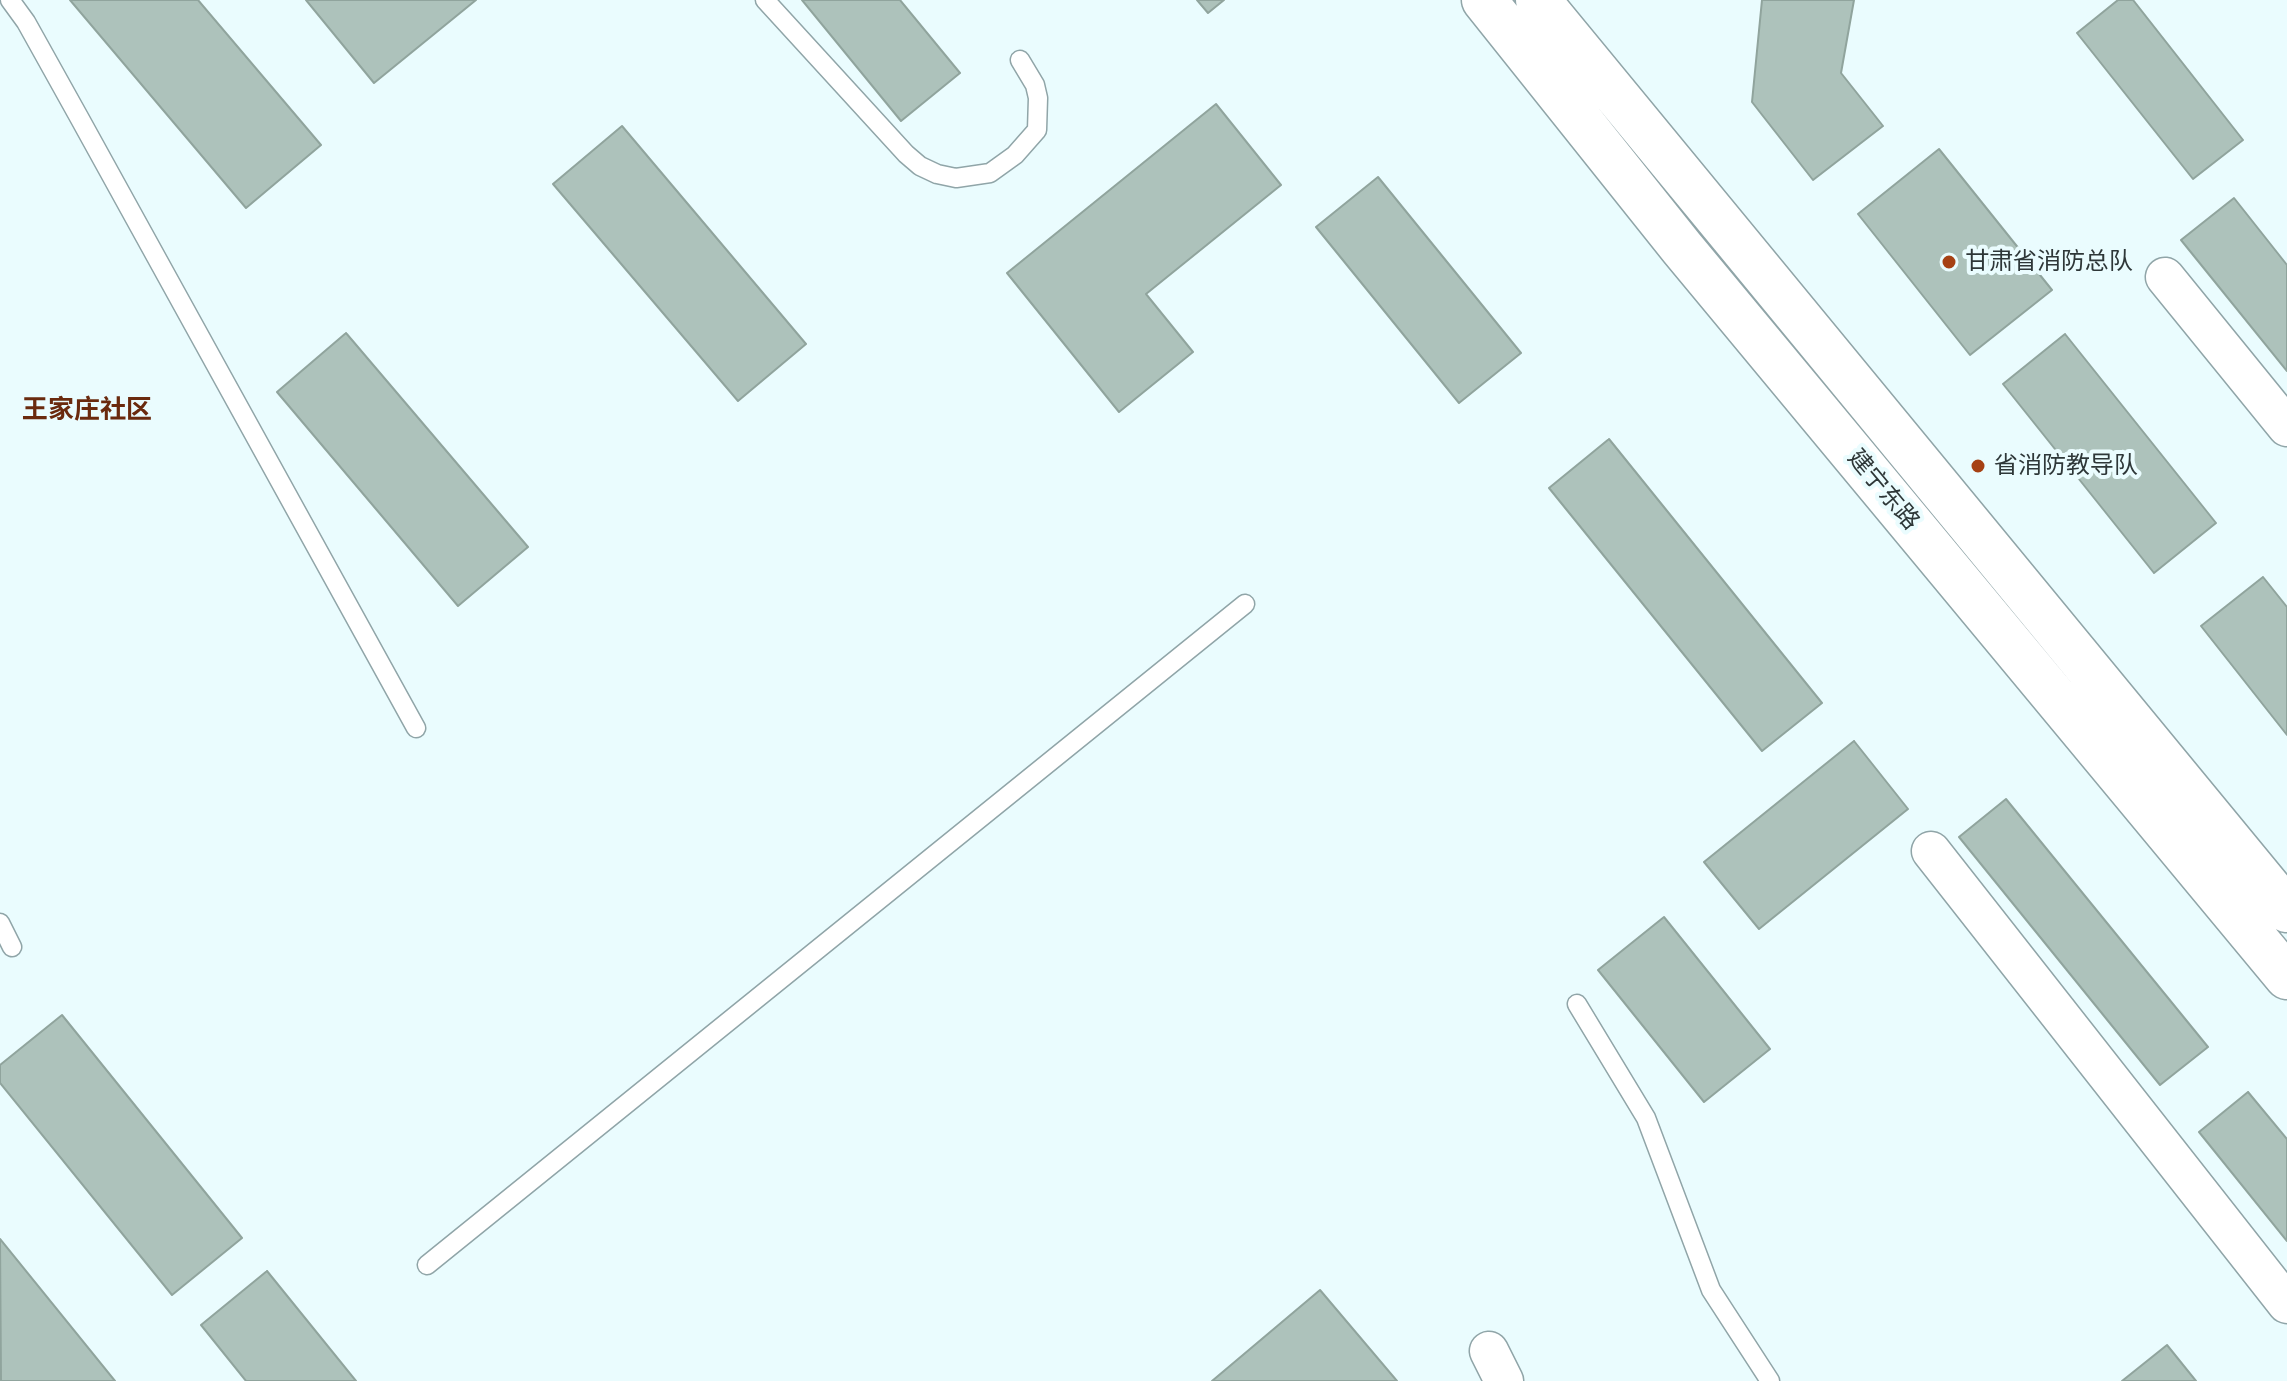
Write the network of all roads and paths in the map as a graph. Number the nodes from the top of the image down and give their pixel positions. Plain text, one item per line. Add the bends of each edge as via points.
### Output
1 (10, 0) edge
2 (765, 0) edge
3 (1484, 0) edge
4 (1538, 0) edge
5 (1020, 60) dead end
6 (2165, 277) dead end
7 (2287, 427) edge
8 (1245, 604) dead end
9 (416, 728) dead end
10 (1931, 851) dead end
11 (2287, 910) edge
12 (0, 923) edge
13 (12, 947) dead end
14 (2287, 977) edge
15 (1577, 1004) dead end
16 (427, 1265) dead end
17 (2287, 1304) edge
18 (1770, 1381) edge

1 - 9 lane
2 - 5 lane via 906,154 937,174 956,178 990,173 1037,130 1035,85
3 - 14 main road, 建宁东路 via 1692,260
4 - 11 main road, 建宁东路
6 - 7 street
8 - 16 lane
10 - 17 street
12 - 13 lane
15 - 18 lane via 1646,1118 1711,1290

